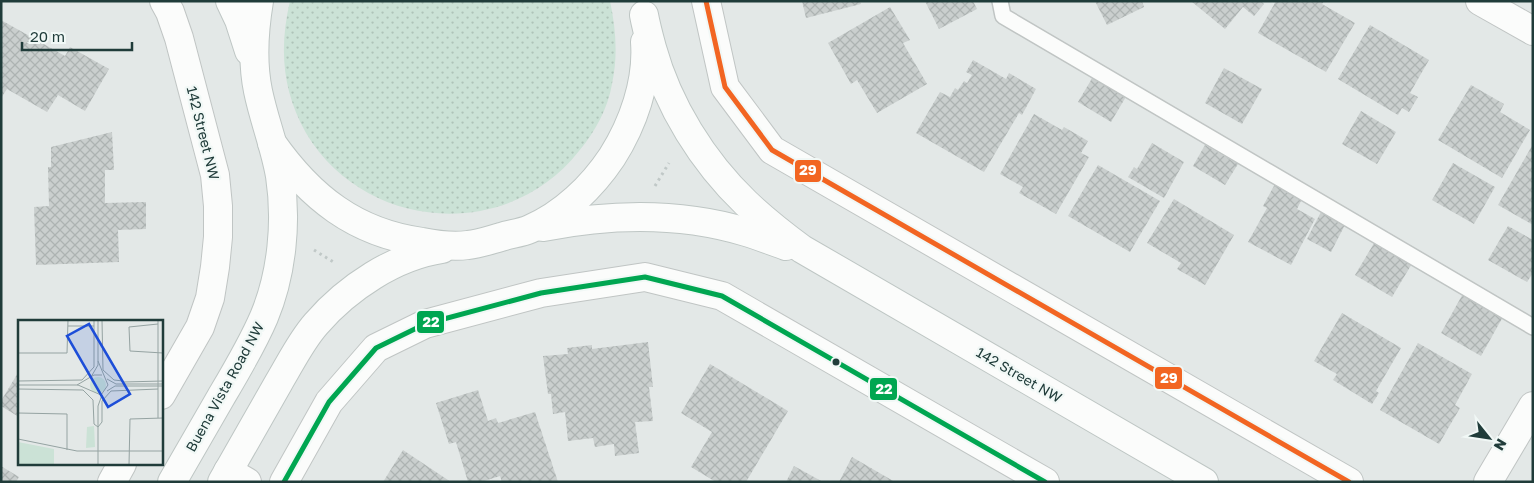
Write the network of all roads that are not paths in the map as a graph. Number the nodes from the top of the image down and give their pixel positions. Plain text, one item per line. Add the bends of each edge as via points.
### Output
1 (164, 1) edge
2 (230, 1) edge
3 (258, 1) edge
4 (706, 1) edge
5 (1000, 1) edge
6 (1489, 3) edge
7 (642, 8) edge
8 (1533, 31) edge
9 (258, 91) junction
10 (272, 143) junction
11 (530, 229) junction
12 (468, 245) junction
13 (835, 268) junction
14 (1533, 327) edge
15 (162, 393) edge
16 (1533, 406) edge
17 (121, 466) edge
18 (232, 478) edge
19 (112, 482) edge
20 (172, 482) edge
21 (284, 482) edge
22 (1045, 482) edge
23 (1204, 482) edge
24 (1349, 482) edge
25 (1488, 482) edge

1 - 15 street, 142 Street NW via 179,38 215,174 218,237 210,298 200,327
2 - 9 street via 250,55
3 - 9 street via 254,27
4 - 24 street via 725,87 772,150
5 - 14 lane via 1003,16
6 - 8 street
7 - 11 street via 646,48 643,81 621,143 582,194 557,214
7 - 13 street, 142 Street NW via 664,83 679,115 720,175 773,227
9 - 10 street, Buena Vista Road NW
10 - 12 street via 307,186 352,219 380,232 409,240 438,245
10 - 20 street, Buena Vista Road NW via 280,175 283,208 276,279 265,315 248,350
11 - 12 street
11 - 13 street, 142 Street NW via 608,217 696,222 754,235
12 - 18 street via 410,258 383,270 358,285 315,324 298,348
13 - 23 street, 142 Street NW
16 - 25 street
17 - 19 street
21 - 22 street via 329,402 376,348 426,324 540,293 645,277 722,296

